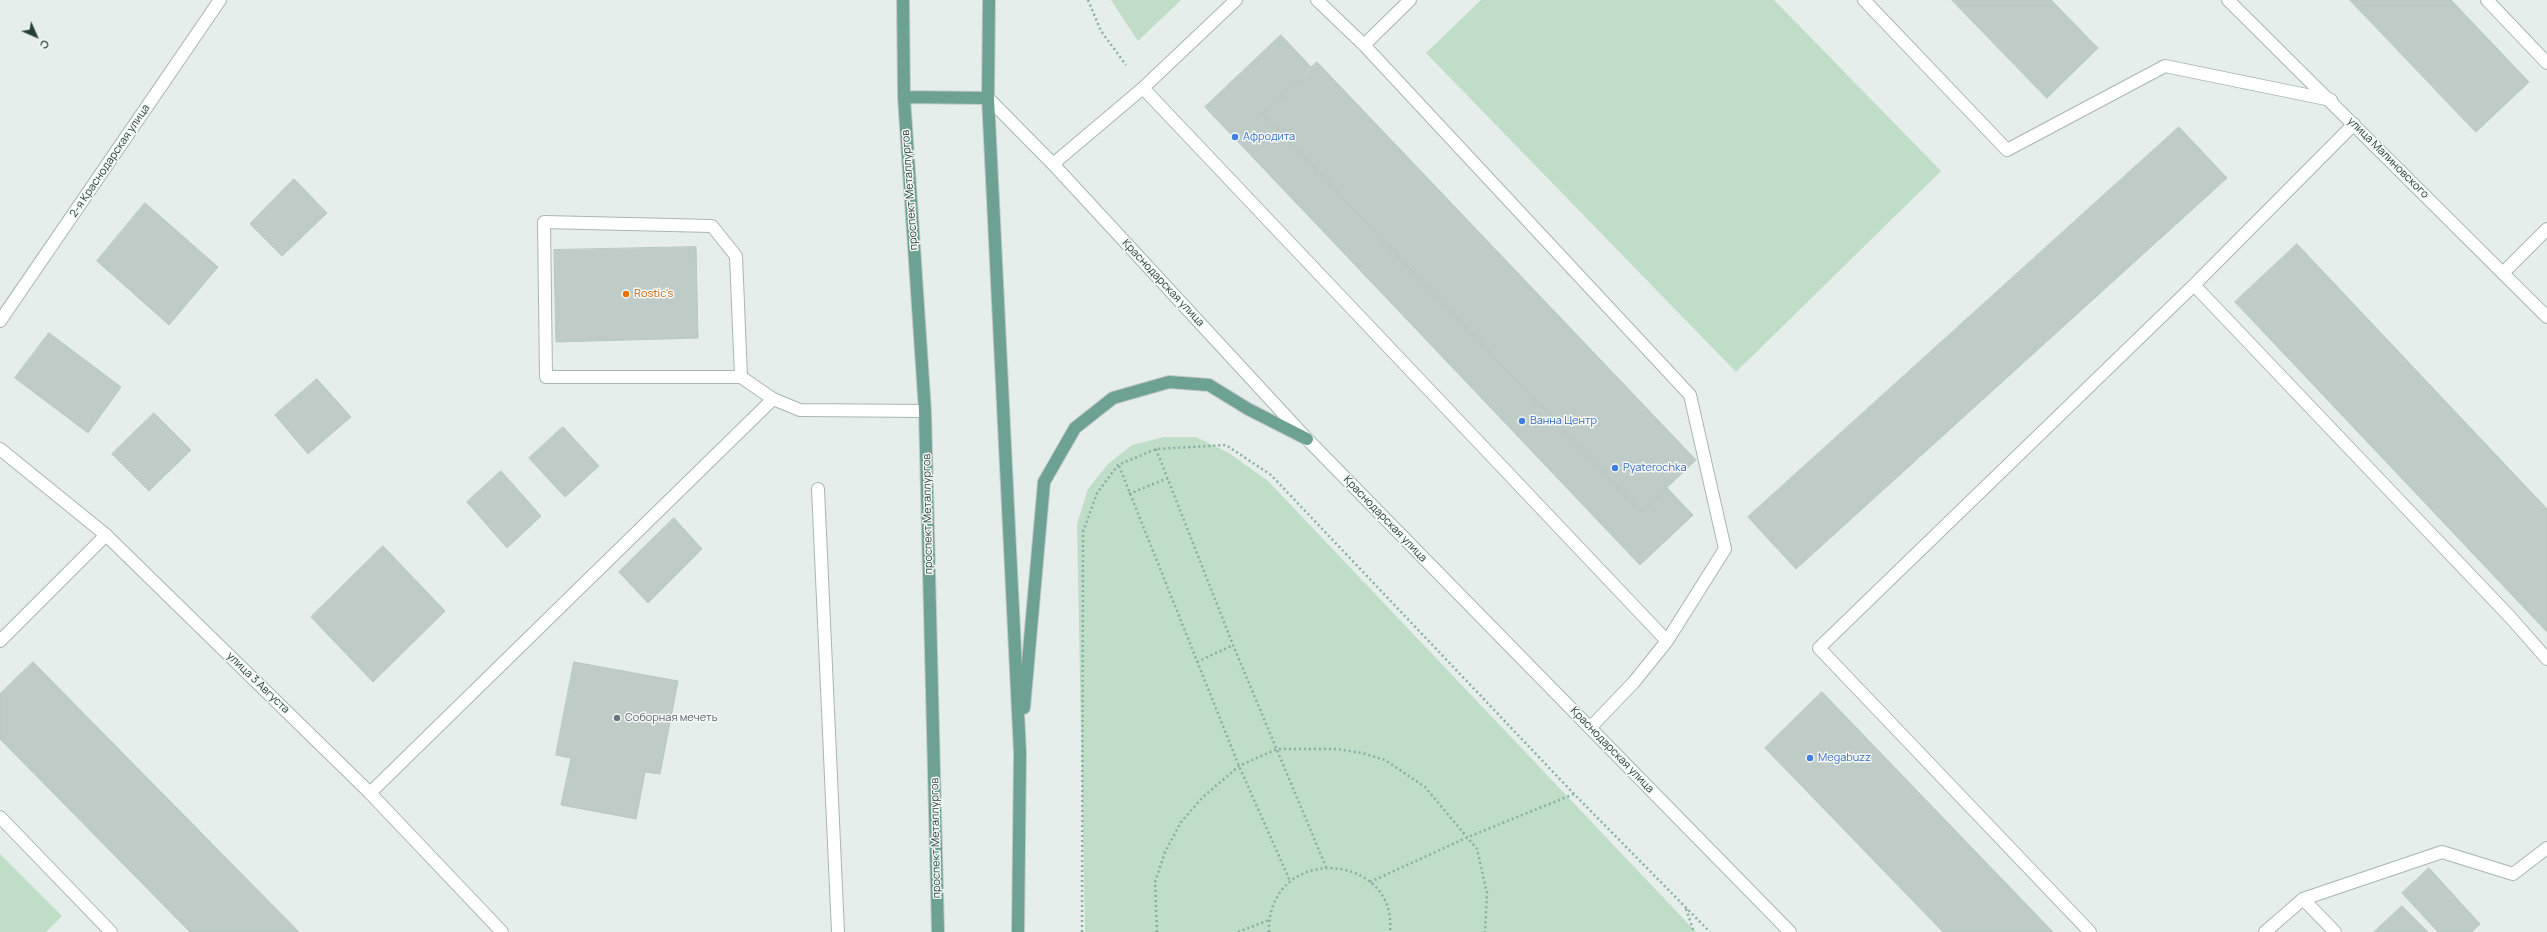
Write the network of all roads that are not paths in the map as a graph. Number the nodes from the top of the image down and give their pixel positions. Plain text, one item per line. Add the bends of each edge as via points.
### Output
1 (220, 0) edge
2 (903, 0) edge
3 (989, 0) edge
4 (1236, 0) edge
5 (1317, 0) edge
6 (1410, 0) edge
7 (1864, 0) edge
8 (2228, 0) edge
9 (2487, 0) edge
10 (1364, 45) junction
11 (2547, 63) edge
12 (1143, 88) junction
13 (904, 96) junction
14 (988, 98) junction
15 (2331, 100) junction
16 (2354, 124) junction
17 (1053, 164) junction
18 (2547, 229) edge
19 (2503, 272) junction
20 (2194, 285) junction
21 (2547, 317) edge
22 (0, 321) edge
23 (741, 377) junction
24 (773, 399) junction
25 (925, 411) junction
26 (1307, 439) junction
27 (0, 449) edge
28 (818, 489) dead end
29 (106, 535) junction
30 (0, 641) edge
31 (1667, 641) junction
32 (2547, 659) edge
33 (1590, 728) junction
34 (1020, 753) junction
35 (370, 793) junction
36 (0, 817) edge
37 (2547, 848) edge
38 (2303, 899) junction
39 (498, 930) edge
40 (111, 932) edge
41 (838, 932) edge
42 (938, 932) edge
43 (1018, 932) edge
44 (1790, 932) edge
45 (2090, 932) edge
46 (2265, 932) edge
47 (2335, 932) edge

1 - 22 street, 2-я Краснодарская улица
2 - 13 main road, проспект Металлургов
3 - 14 main road
4 - 12 street
5 - 10 street
6 - 10 street
7 - 15 street via 2007,150 2165,66
8 - 15 street, улица Малиновского
9 - 11 street
10 - 31 street via 1690,395 1725,549
12 - 17 street
12 - 31 street
13 - 14 main road
13 - 25 main road, проспект Металлургов
14 - 17 street, Краснодарская улица
14 - 34 main road
15 - 16 street, улица Малиновского
16 - 19 street, улица Малиновского
16 - 20 street
17 - 26 street, Краснодарская улица
18 - 19 street
19 - 21 street, улица Малиновского
20 - 32 street
20 - 45 street via 1819,648
23 - 23 street via 736,256 712,226 544,222 546,377
23 - 24 street
24 - 25 street via 800,410
24 - 35 street
25 - 42 main road, проспект Металлургов
26 - 33 street, Краснодарская улица
26 - 34 main road via 1248,409 1209,385 1169,382 1114,398 1075,428 1044,482
27 - 29 street, улица 3 Августа
28 - 41 street
29 - 30 street
29 - 35 street, улица 3 Августа
31 - 33 street via 1634,682
33 - 44 street, Краснодарская улица
34 - 43 main road
35 - 39 street, улица 3 Августа
36 - 40 street
37 - 38 street via 2513,874 2442,852
38 - 46 street
38 - 47 street

